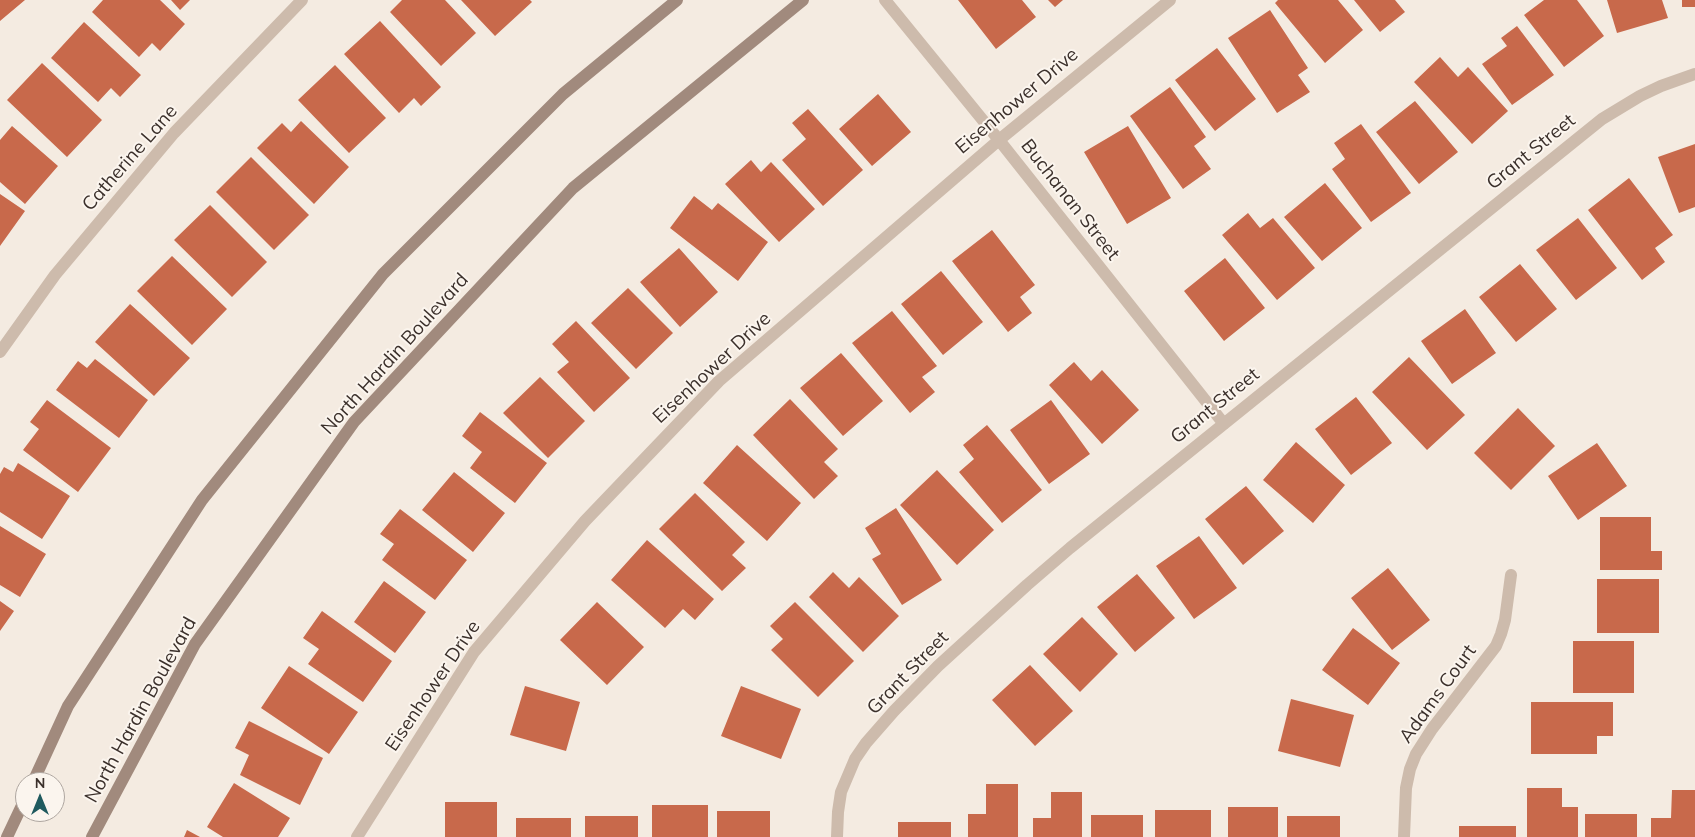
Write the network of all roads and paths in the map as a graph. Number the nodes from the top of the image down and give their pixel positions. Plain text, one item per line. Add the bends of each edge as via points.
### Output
1 (302, 0) edge
2 (677, 0) edge
3 (803, 0) edge
4 (885, 0) edge
5 (1170, 0) edge
6 (1695, 74) edge
7 (999, 140) junction
8 (0, 352) edge
9 (1224, 424) junction
10 (1511, 576) dead end
11 (38, 772) edge
12 (15, 820) edge
13 (7, 837) edge
14 (92, 837) edge
15 (357, 837) edge
16 (837, 837) edge
17 (1404, 837) edge

1 - 8 street, Catherine Lane via 174,134 54,275
2 - 11 main road via 563,94 382,274 202,500 68,706
3 - 14 main road, North Hardin Boulevard via 573,188 354,422 195,644
4 - 7 street, Buchanan Street
5 - 7 street, Eisenhower Drive
6 - 9 street, Grant Street via 1640,96 1602,119
7 - 9 street, Buchanan Street
7 - 15 street, Eisenhower Drive via 719,382 585,521 474,652
9 - 16 street, Grant Street via 1070,548 938,666 894,711 855,759 841,792
10 - 17 street, Adams Court via 1505,620 1496,646 1432,728 1416,754 1406,788
12 - 13 main road

